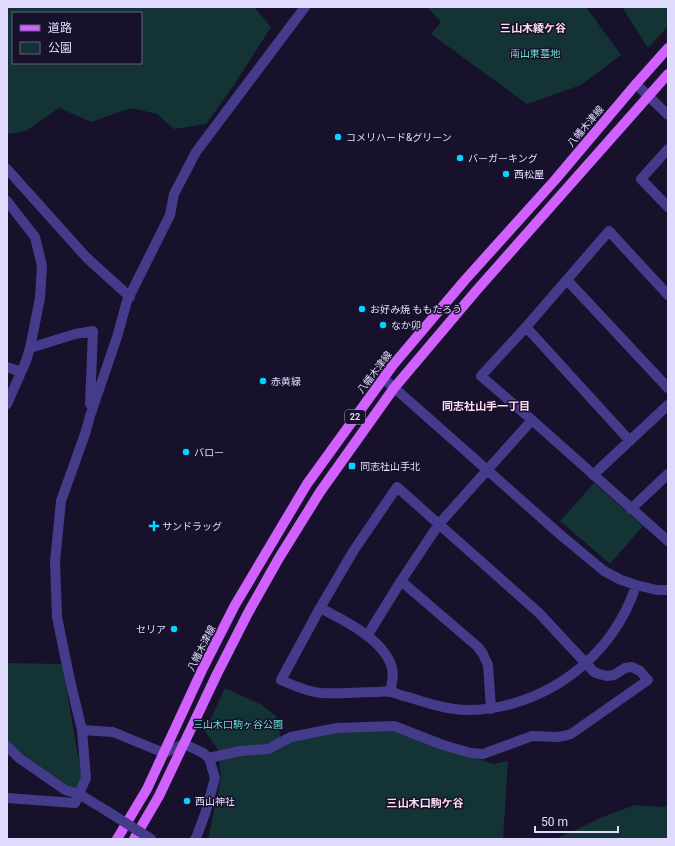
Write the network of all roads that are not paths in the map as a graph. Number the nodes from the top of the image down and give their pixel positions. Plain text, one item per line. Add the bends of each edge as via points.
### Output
1 (305, 7) edge
2 (668, 48) edge
3 (668, 74) edge
4 (636, 84) junction
5 (648, 96) junction
6 (668, 115) edge
7 (668, 149) edge
8 (7, 169) edge
9 (7, 201) edge
10 (668, 207) edge
11 (567, 280) junction
12 (668, 295) edge
13 (130, 297) junction
14 (526, 327) junction
15 (30, 348) junction
16 (7, 367) edge
17 (21, 372) junction
18 (383, 378) junction
19 (394, 388) junction
20 (668, 388) edge
21 (7, 404) edge
22 (668, 405) edge
23 (90, 416) junction
24 (532, 420) junction
25 (630, 440) junction
26 (488, 470) junction
27 (668, 474) edge
28 (593, 475) junction
29 (631, 509) junction
30 (439, 524) junction
31 (668, 541) edge
32 (401, 581) junction
33 (636, 585) junction
34 (668, 590) edge
35 (320, 608) junction
36 (368, 636) junction
37 (586, 663) junction
38 (390, 692) junction
39 (491, 708) junction
40 (82, 730) junction
41 (184, 744) junction
42 (7, 746) edge
43 (164, 753) junction
44 (209, 758) junction
45 (79, 794) junction
46 (7, 798) edge
47 (117, 839) edge
48 (134, 839) edge
49 (151, 839) edge
50 (195, 839) edge

1 - 13 street via 196,152 174,194 170,215
2 - 4 main road, 八幡木津線 / 22
3 - 5 main road, 22
4 - 5 street
4 - 18 main road, 八幡木津線 / 22
5 - 6 street
5 - 19 main road, 22
7 - 10 street via 641,179
8 - 13 street via 87,258
9 - 15 street via 36,237 42,266 40,298
11 - 12 street via 609,231
11 - 14 street
11 - 20 street
13 - 23 street
14 - 24 street via 481,376
14 - 25 street
15 - 17 street
15 - 23 street via 93,331
16 - 17 street
17 - 21 street
18 - 19 street
18 - 43 main road, 八幡木津線 / 22 via 307,484 264,555 235,606
19 - 26 street
19 - 41 main road, 22 via 320,492 279,558 248,613
22 - 25 street
23 - 40 street via 61,501 55,562 58,617
24 - 26 street
24 - 28 street
25 - 28 street
26 - 30 street
26 - 33 street via 604,571
27 - 29 street
28 - 29 street
29 - 31 street
30 - 32 street
30 - 35 street via 397,487 354,550
30 - 37 street via 539,613
32 - 36 street
32 - 39 street via 481,651 488,665
33 - 34 street
33 - 37 street via 614,631 601,649
35 - 36 street
35 - 38 street via 281,680 320,693
36 - 38 street via 382,650 390,663 393,676
37 - 39 street via 568,677 533,697
37 - 44 street via 594,672 608,676 624,668 632,668 640,671 648,680 571,734 564,736 532,736 483,754 443,745 394,726 337,728 291,737 268,748
38 - 39 street via 435,705 466,710
40 - 43 street via 113,732
40 - 45 street via 86,778
41 - 43 street
41 - 44 street
41 - 48 main road, 22 via 159,796
42 - 45 street via 19,758 65,790
43 - 47 main road, 八幡木津線 / 22 via 147,789
44 - 50 street via 215,778
45 - 46 street via 75,803
45 - 49 street, bridge

